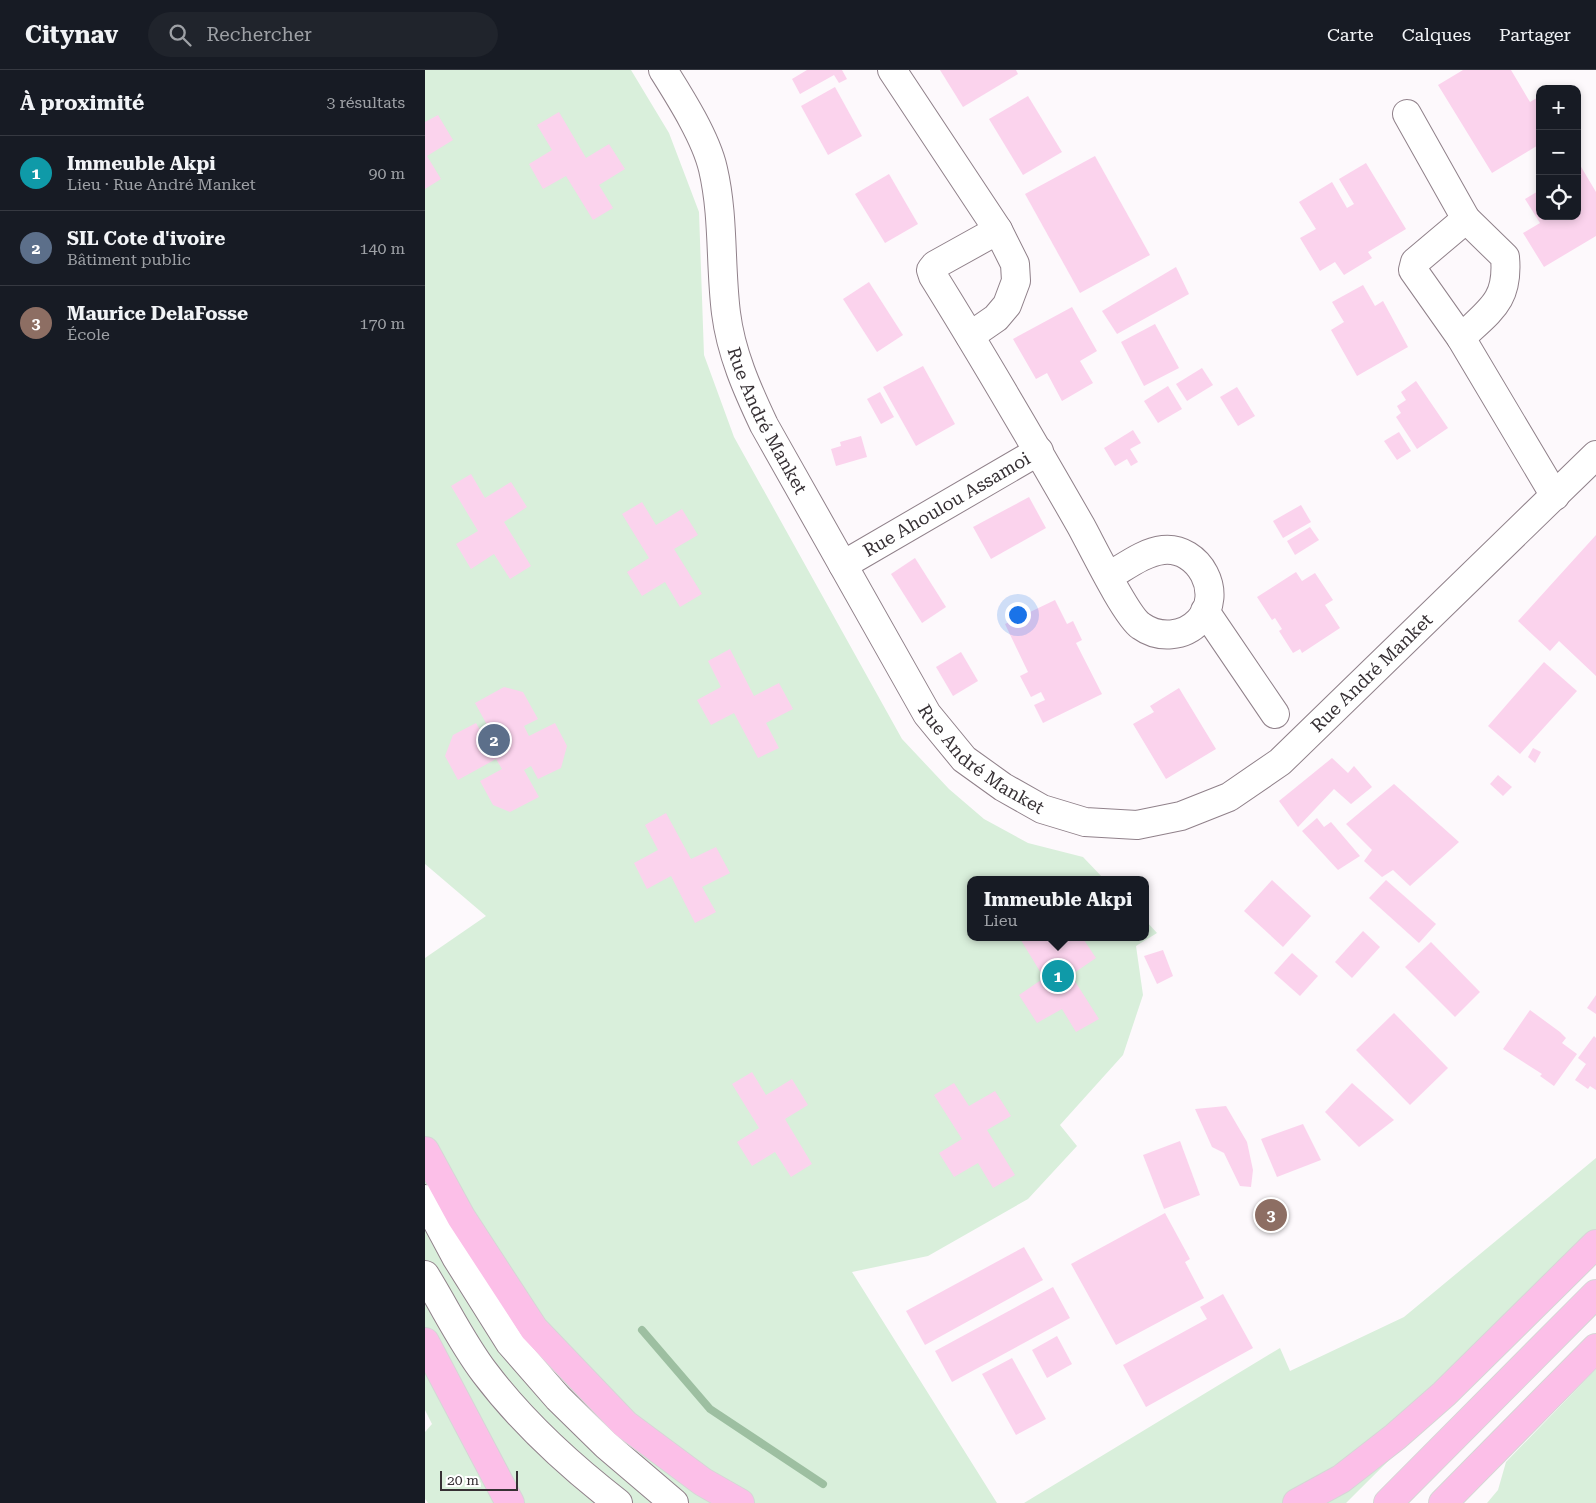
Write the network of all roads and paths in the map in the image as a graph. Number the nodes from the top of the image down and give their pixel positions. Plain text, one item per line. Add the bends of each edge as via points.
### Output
1 (663, 70) edge
2 (892, 70) edge
3 (1407, 114) dead end
4 (1466, 219) junction
5 (998, 230) junction
6 (970, 336) junction
7 (1461, 338) junction
8 (1039, 451) junction
9 (1596, 455) edge
10 (1555, 496) junction
11 (843, 565) junction
12 (1109, 576) junction
13 (1205, 611) junction
14 (1275, 714) dead end
15 (425, 1152) edge
16 (425, 1199) edge
17 (1596, 1244) edge
18 (425, 1275) edge
19 (1596, 1294) edge
20 (425, 1342) edge
21 (1596, 1348) edge
22 (1504, 1443) junction
23 (510, 1503) edge
24 (618, 1503) edge
25 (674, 1503) edge
26 (740, 1503) edge
27 (1297, 1503) edge
28 (1388, 1503) edge
29 (1443, 1503) edge
30 (1469, 1503) edge

1 - 11 street, Rue André Manket via 690,114 713,167 721,216 726,313 746,386
2 - 5 street
3 - 4 street
4 - 7 street via 1505,257 1507,276 1494,307
4 - 7 street via 1413,267
5 - 6 street via 1015,264 1016,282 1007,305 996,318
5 - 6 street, Rue Ahoulou Assamoi via 931,270
6 - 8 street, Rue Ahoulou Assamoi
7 - 10 street
8 - 11 street, Rue Ahoulou Assamoi
8 - 12 street
9 - 10 street, Rue André Manket
10 - 11 street, Rue André Manket via 1280,762 1229,797 1181,816 1137,825 1085,822 1041,809 1003,787 965,759 927,714
12 - 13 street via 1139,626 1154,634 1171,635 1187,631
12 - 13 street via 1147,554 1163,550 1180,552 1195,560 1205,573 1210,589
13 - 14 street
15 - 26 highway via 461,1217 534,1329 625,1424 703,1482
16 - 25 street via 509,1343 606,1445
17 - 27 highway via 1395,1438 1341,1479
18 - 24 street via 491,1380 535,1431
19 - 28 highway
20 - 23 highway
21 - 22 highway
22 - 29 highway
22 - 30 highway via 1480,1490

